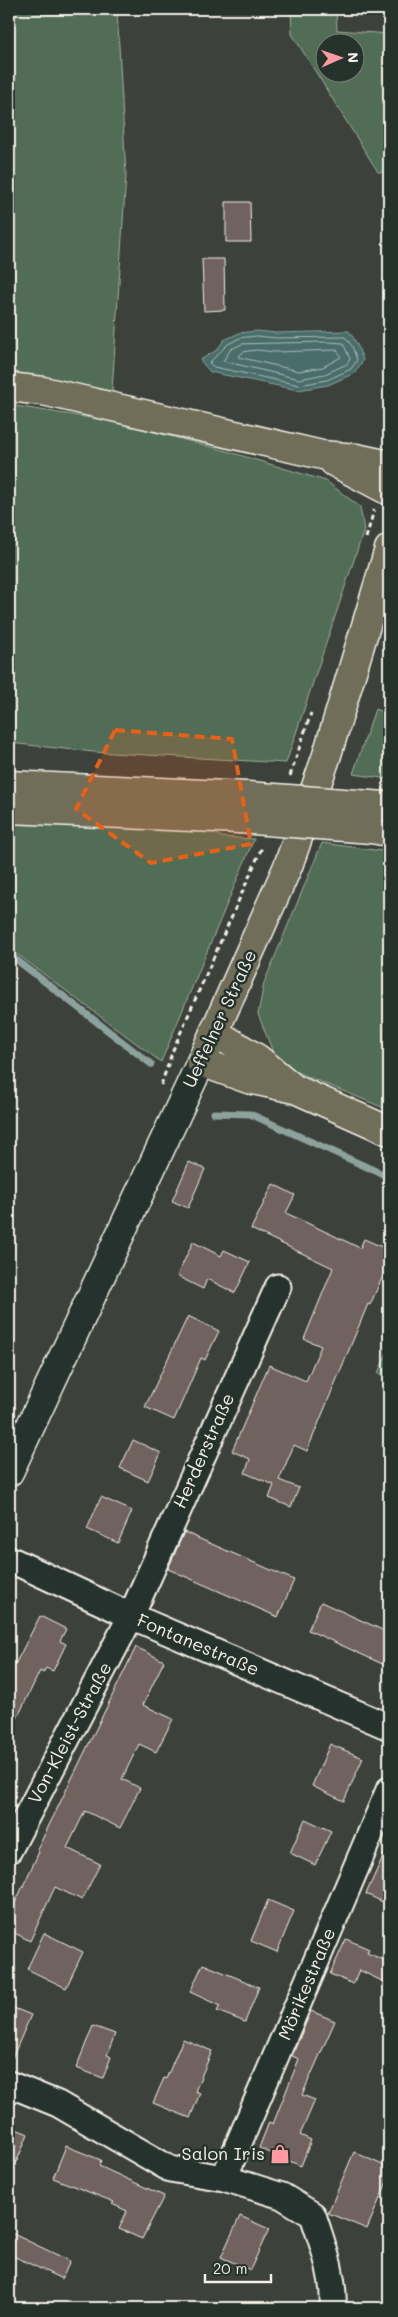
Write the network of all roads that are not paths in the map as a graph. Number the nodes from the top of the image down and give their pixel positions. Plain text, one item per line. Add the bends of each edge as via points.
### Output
1 (9, 387) edge
2 (322, 456) junction
3 (389, 465) edge
4 (389, 490) edge
5 (389, 549) edge
6 (15, 784) edge
7 (242, 808) junction
8 (9, 809) edge
9 (385, 821) edge
10 (214, 1032) junction
11 (201, 1062) junction
12 (295, 1089) junction
13 (389, 1131) edge
14 (278, 1287) dead end
15 (9, 1472) edge
16 (9, 1559) edge
17 (131, 1616) junction
18 (389, 1727) edge
19 (389, 1790) edge
20 (9, 1850) edge
21 (9, 2084) edge
22 (224, 2178) junction
23 (333, 2308) edge

1 - 2 main road via 42,391
2 - 3 main road via 356,458
2 - 4 main road
5 - 10 main road, Ueffelner Straße via 326,758 288,866
6 - 7 main road
7 - 8 main road
7 - 9 main road, bridge
10 - 11 main road, Ueffelner Straße
10 - 12 main road via 258,1059
11 - 12 main road via 248,1079
11 - 15 street, Ueffelner Straße
12 - 13 main road
14 - 17 street, Herderstraße
16 - 17 street, Fontanestraße
17 - 18 street, Fontanestraße
17 - 20 street, Von-Kleist-Straße
19 - 22 street, Mörikestraße
21 - 22 street via 58,2104 170,2169
22 - 23 street via 282,2196 313,2215 329,2263

